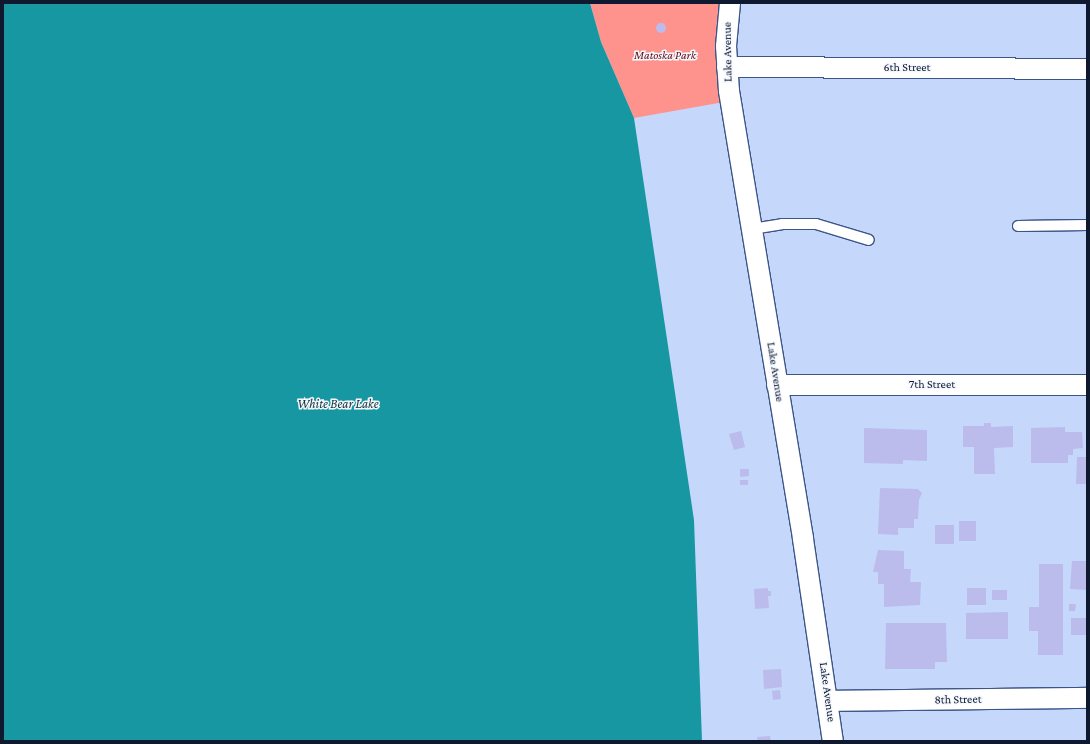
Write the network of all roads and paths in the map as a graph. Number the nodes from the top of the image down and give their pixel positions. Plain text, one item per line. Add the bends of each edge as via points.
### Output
1 (730, 3) edge
2 (727, 67) junction
3 (1087, 69) edge
4 (1087, 225) edge
5 (1018, 226) dead end
6 (752, 229) junction
7 (868, 240) dead end
8 (777, 385) junction
9 (1087, 385) edge
10 (1087, 698) edge
11 (829, 701) junction
12 (833, 741) edge

1 - 2 street, Lake Avenue
2 - 3 street, 6th Street
2 - 6 street, Lake Avenue
4 - 5 lane
6 - 7 lane via 782,224 816,224
6 - 8 street, Lake Avenue
8 - 9 street, 7th Street
8 - 11 street, Lake Avenue
10 - 11 street, 8th Street
11 - 12 street, Lake Avenue

